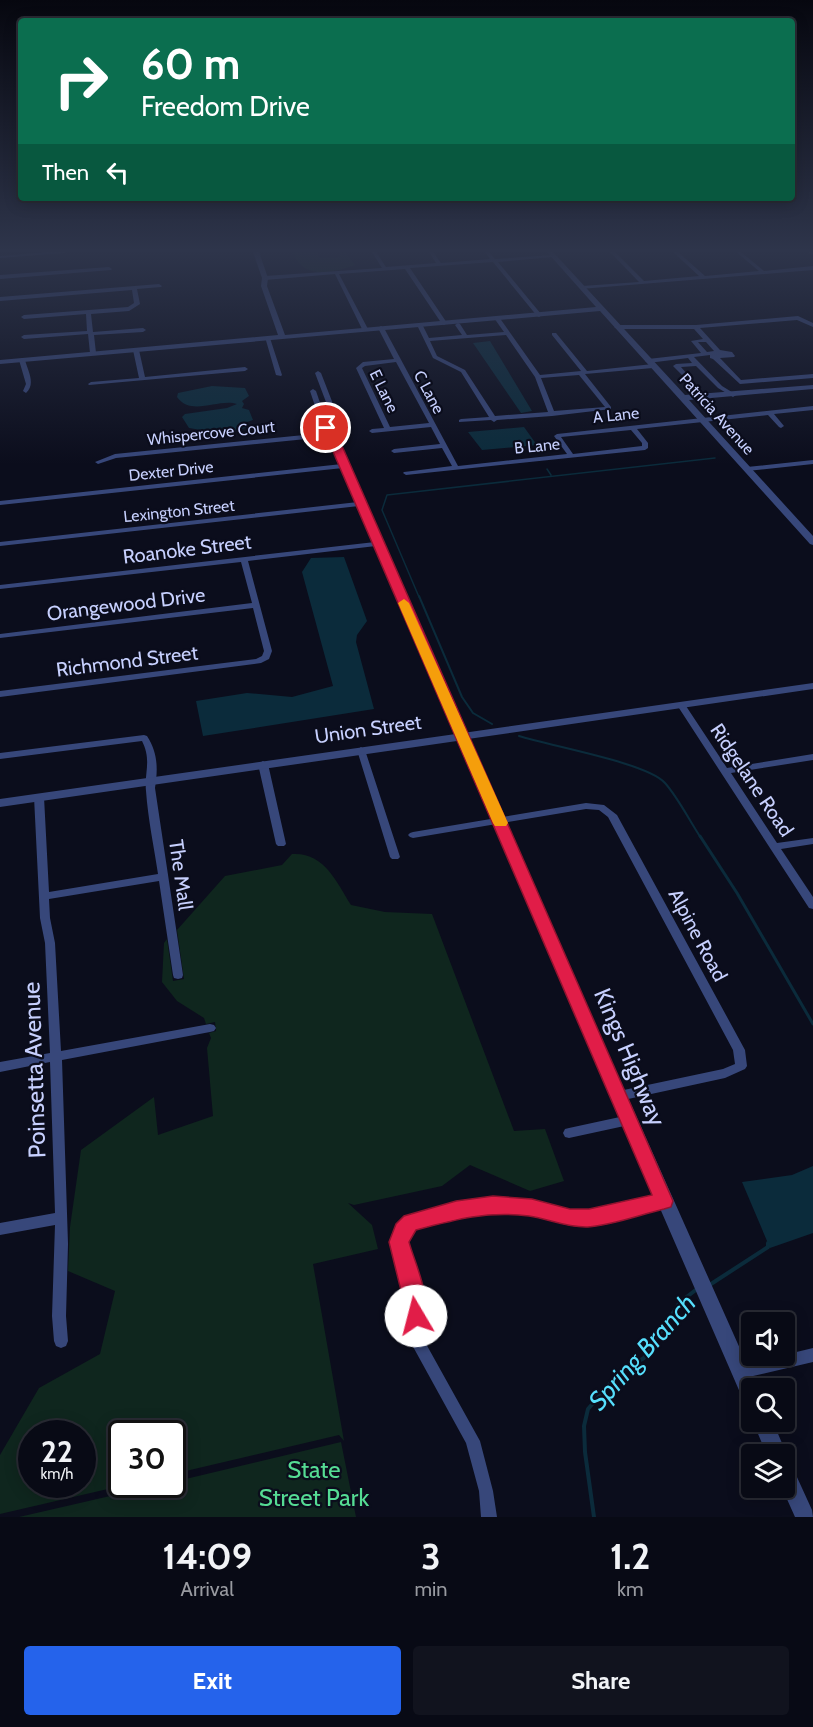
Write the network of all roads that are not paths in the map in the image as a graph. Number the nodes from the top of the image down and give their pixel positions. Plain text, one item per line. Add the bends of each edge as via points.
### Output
1 (89, 323) edge
2 (277, 323) edge
3 (362, 323) edge
4 (438, 323) edge
5 (500, 323) edge
6 (613, 323) edge
7 (741, 323) edge
8 (762, 323) edge
9 (420, 325) junction
10 (458, 325) dead end
11 (617, 327) junction
12 (696, 327) junction
13 (381, 328) junction
14 (365, 329) junction
15 (143, 330) dead end
16 (770, 331) dead end
17 (90, 333) junction
18 (507, 333) junction
19 (554, 334) dead end
20 (24, 337) dead end
21 (282, 337) junction
22 (466, 337) junction
23 (267, 338) junction
24 (426, 340) junction
25 (708, 340) junction
26 (136, 350) junction
27 (93, 353) junction
28 (713, 354) junction
29 (22, 360) junction
30 (397, 360) junction
31 (694, 360) junction
32 (0, 362) edge
33 (650, 363) junction
34 (244, 369) dead end
35 (583, 372) junction
36 (318, 373) dead end
37 (684, 374) dead end
38 (279, 375) dead end
39 (813, 376) edge
40 (538, 377) junction
41 (142, 379) junction
42 (91, 384) dead end
43 (813, 387) edge
44 (26, 391) dead end
45 (313, 391) dead end
46 (718, 391) junction
47 (733, 394) junction
48 (684, 400) junction
49 (813, 408) edge
50 (770, 413) junction
51 (552, 414) junction
52 (494, 420) junction
53 (702, 420) junction
54 (461, 421) dead end
55 (431, 425) junction
56 (781, 426) dead end
57 (632, 427) junction
58 (388, 429) junction
59 (372, 431) dead end
60 (328, 435) junction
61 (335, 444) junction
62 (443, 446) junction
63 (394, 451) dead end
64 (571, 456) junction
65 (98, 462) dead end
66 (813, 462) edge
67 (346, 466) junction
68 (456, 468) junction
69 (747, 469) junction
70 (406, 473) dead end
71 (0, 503) edge
72 (362, 504) junction
73 (813, 542) edge
74 (0, 544) edge
75 (378, 544) junction
76 (244, 559) junction
77 (0, 587) edge
78 (256, 604) junction
79 (0, 636) edge
80 (813, 686) edge
81 (0, 694) edge
82 (681, 705) junction
83 (462, 736) junction
84 (361, 750) junction
85 (0, 756) edge
86 (813, 757) edge
87 (263, 764) junction
88 (725, 771) junction
89 (152, 780) junction
90 (39, 797) junction
91 (0, 803) edge
92 (500, 820) junction
93 (413, 835) dead end
94 (813, 841) edge
95 (281, 844) dead end
96 (775, 847) junction
97 (395, 857) dead end
98 (163, 877) junction
99 (44, 896) junction
100 (813, 905) edge
101 (178, 975) dead end
102 (210, 1028) dead end
103 (56, 1056) junction
104 (0, 1068) edge
105 (619, 1095) junction
106 (629, 1120) junction
107 (569, 1133) dead end
108 (664, 1201) junction
109 (60, 1218) junction
110 (0, 1228) edge
111 (61, 1341) dead end
112 (813, 1355) edge
113 (740, 1372) junction
114 (743, 1378) edge
115 (795, 1496) edge
116 (489, 1517) edge
117 (805, 1517) edge

1 - 17 street
2 - 21 street
3 - 14 street
4 - 9 street
5 - 18 street
6 - 11 street, Patricia Avenue
7 - 12 street
8 - 16 street
9 - 13 street
9 - 24 street
10 - 22 street
11 - 12 street
11 - 33 street, Patricia Avenue
12 - 25 street
13 - 14 street
13 - 30 street, C Lane
14 - 21 street
15 - 17 street
17 - 20 street
17 - 27 street
18 - 22 street
18 - 40 street
19 - 35 street
21 - 23 street
22 - 24 street
23 - 26 street
23 - 38 street
24 - 52 street via 437,359 463,371
25 - 28 street
25 - 28 street via 694,341
26 - 27 street
26 - 41 street
27 - 29 street
28 - 31 street
28 - 39 street via 740,382
29 - 32 street
29 - 44 street via 29,384
30 - 55 street, C Lane
30 - 58 street, E Lane via 363,364 359,368
31 - 33 street
31 - 37 street via 676,366
31 - 46 street
33 - 35 street
33 - 48 street, Patricia Avenue
34 - 41 street
35 - 40 street
35 - 51 street via 609,408
36 - 61 street via 344,440
40 - 51 street
41 - 42 street
43 - 47 street
45 - 60 street
46 - 47 street
46 - 48 street
47 - 48 street
48 - 53 street, Patricia Avenue
49 - 50 street, A Lane
50 - 53 street, A Lane
50 - 56 street
51 - 52 street
52 - 54 street
53 - 57 street, A Lane
53 - 69 street, Patricia Avenue
55 - 58 street, E Lane
55 - 62 street, C Lane
57 - 64 street, A Lane via 557,436
57 - 64 street, B Lane via 645,448
58 - 59 street, E Lane
60 - 61 street
60 - 65 street, Whispercove Court via 115,456
61 - 67 street
62 - 63 street
62 - 68 street, C Lane
64 - 68 street, B Lane
66 - 69 street
67 - 71 street, Dexter Drive
67 - 72 street
68 - 70 street, B Lane
69 - 73 street, Patricia Avenue
72 - 74 street, Lexington Street
72 - 75 street
75 - 76 street, Roanoke Street
75 - 83 street
76 - 77 street, Roanoke Street
76 - 78 street
78 - 79 street, Orangewood Drive
78 - 81 street, Richmond Street via 268,651 258,661
80 - 82 street, Union Street
82 - 83 street, Union Street
82 - 88 street, Ridgelane Road
83 - 84 street, Union Street
83 - 92 street, Kings Highway
84 - 87 street, Union Street
84 - 97 street
85 - 89 street, The Mall via 144,738 150,746
86 - 88 street
87 - 89 street, Union Street
87 - 95 street
88 - 96 street, Ridgelane Road
89 - 90 street, Union Street
89 - 98 street, The Mall
90 - 91 street, Union Street
90 - 99 street, Poinsetta Avenue
92 - 93 street
92 - 105 street, Kings Highway
92 - 105 street, Alpine Road via 586,806 607,810 740,1050 741,1066 725,1073
94 - 96 street
96 - 100 street, Ridgelane Road
98 - 99 street
98 - 101 street, The Mall
99 - 103 street, Poinsetta Avenue via 51,943
102 - 103 street
103 - 104 street
103 - 109 street, Poinsetta Avenue
105 - 106 street, Kings Highway
106 - 107 street
106 - 108 street, Kings Highway
108 - 113 street, Kings Highway
108 - 116 street via 589,1218 570,1218 512,1205 474,1206 420,1218 403,1231 399,1242 415,1301 418,1343 473,1441
109 - 110 street
109 - 111 street, Poinsetta Avenue
112 - 113 street
113 - 114 street, Kings Highway
115 - 117 street

